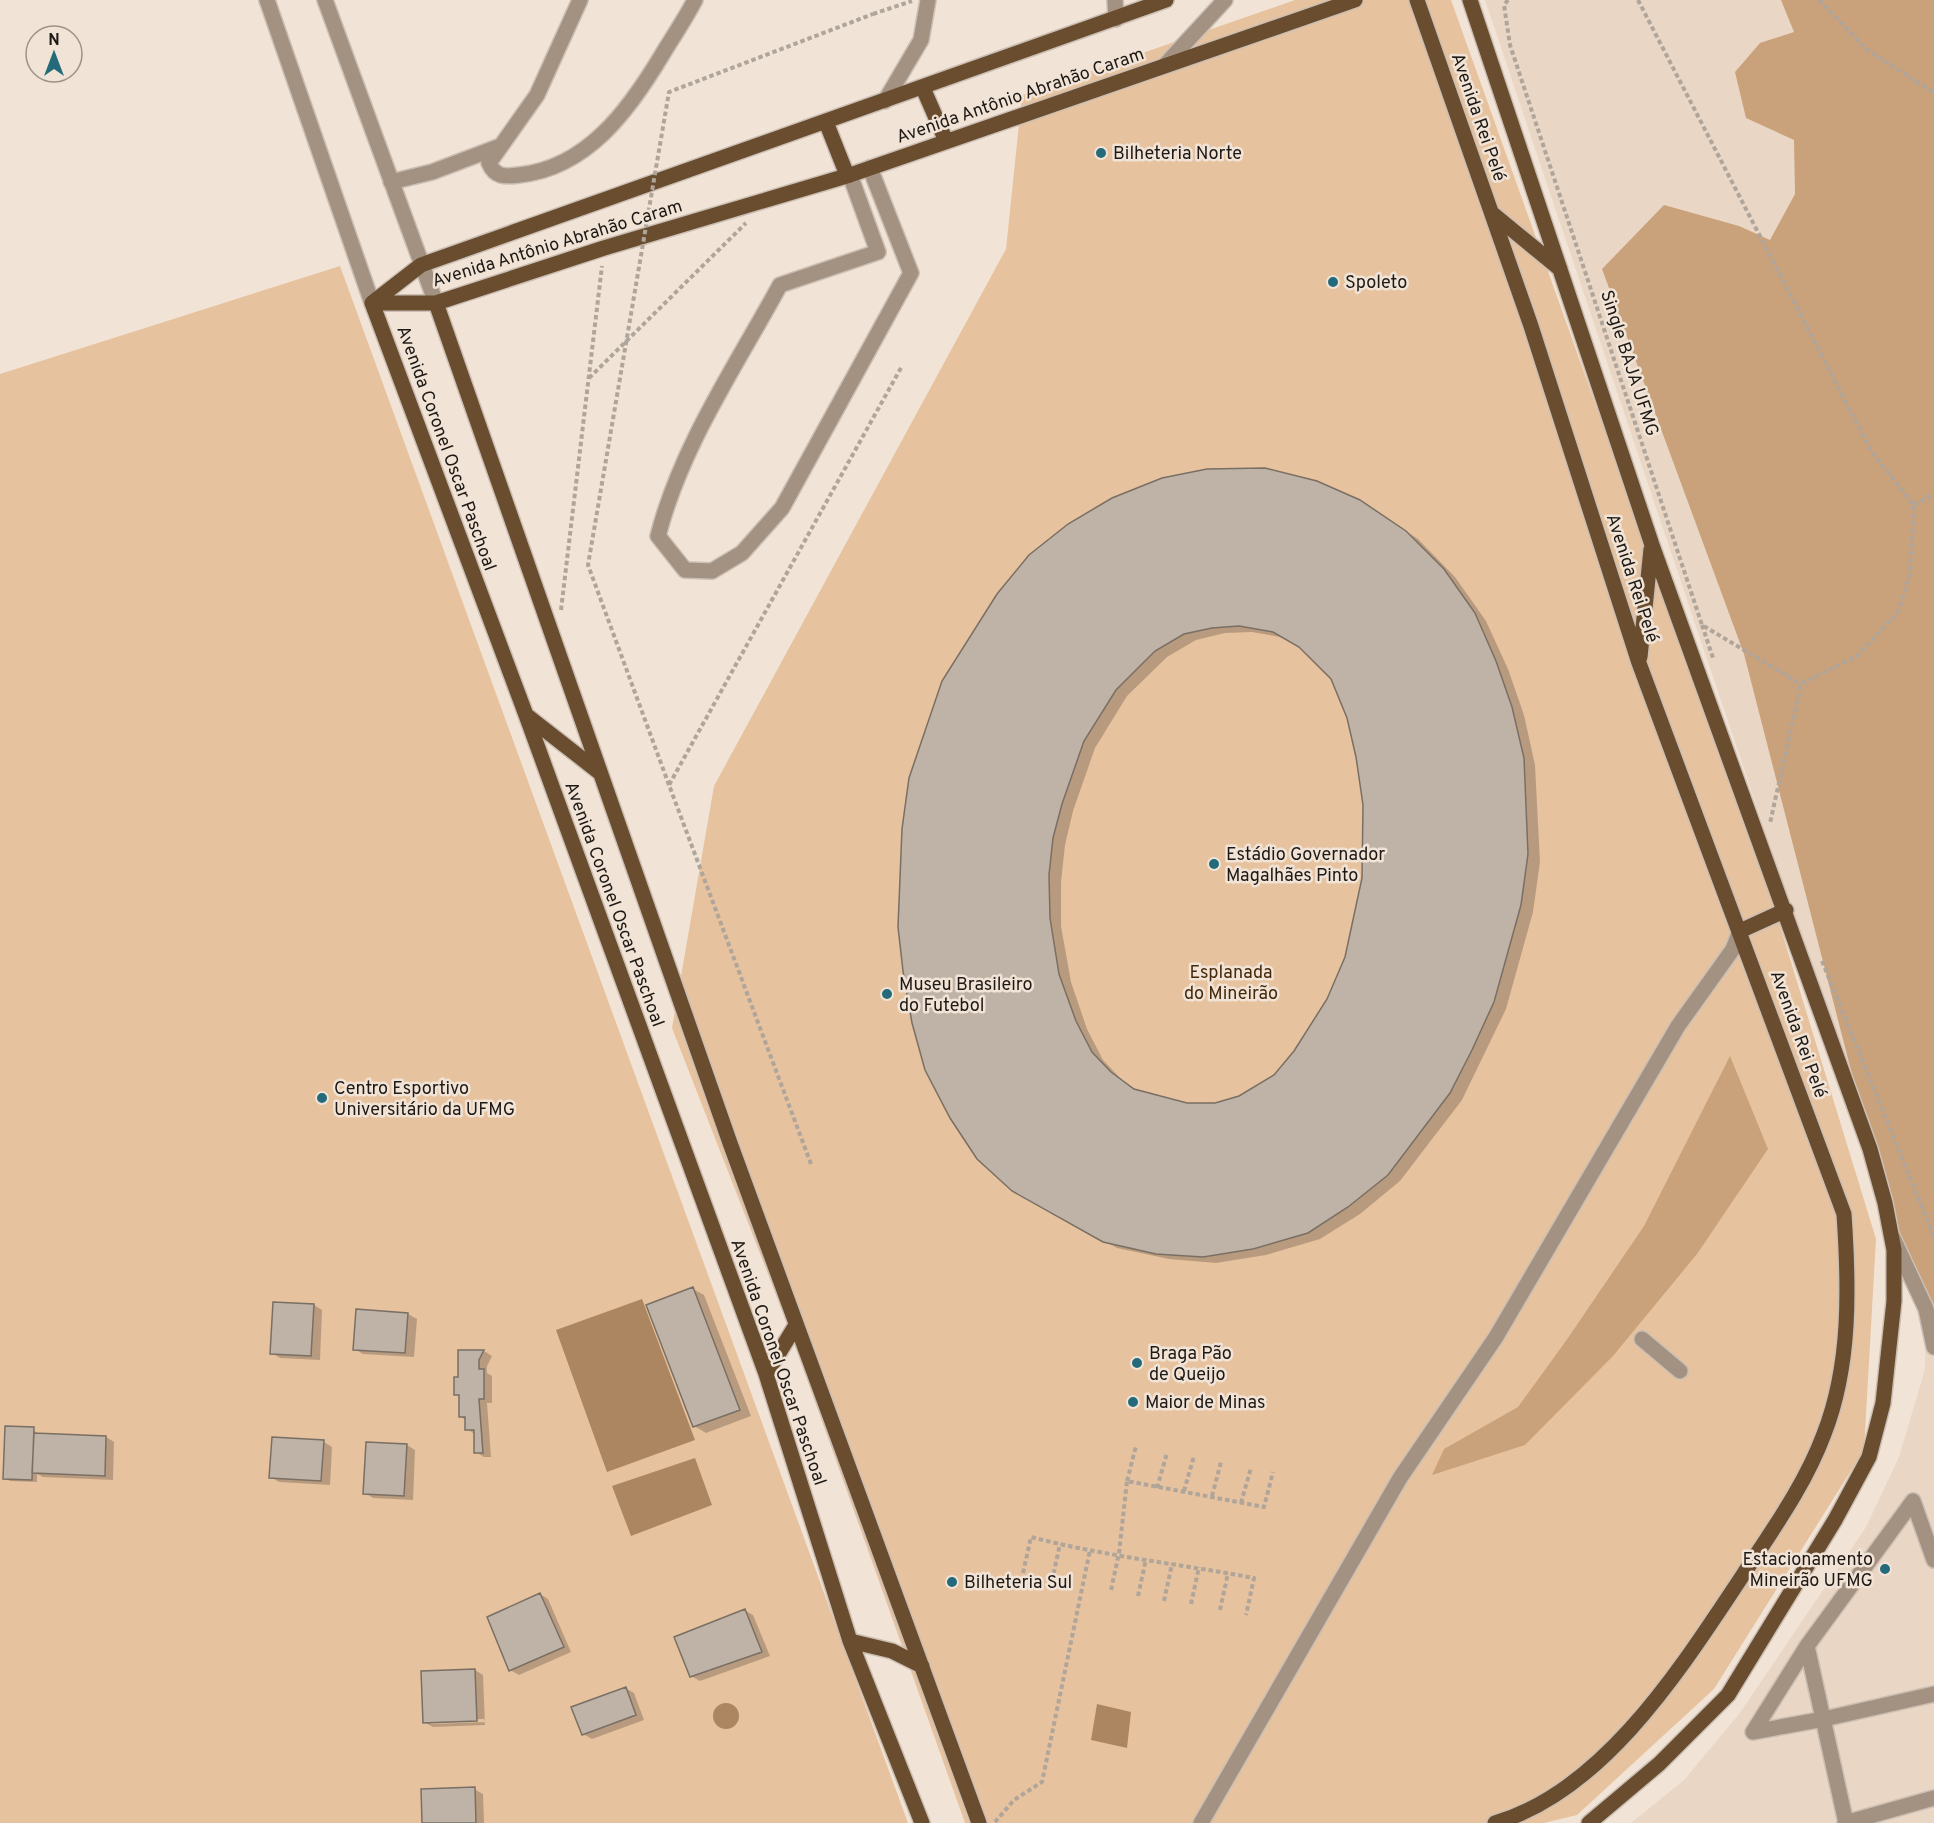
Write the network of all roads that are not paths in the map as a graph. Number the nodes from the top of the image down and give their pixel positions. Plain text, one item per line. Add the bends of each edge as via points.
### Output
1 (267, 0) edge
2 (325, 0) edge
3 (580, 0) edge
4 (695, 0) edge
5 (928, 0) edge
6 (1115, 0) edge
7 (1166, 0) edge
8 (1225, 0) edge
9 (1355, 0) edge
10 (1417, 0) edge
11 (1470, 0) edge
12 (1116, 18) junction
13 (1164, 66) junction
14 (923, 88) junction
15 (885, 101) junction
16 (826, 122) junction
17 (946, 141) junction
18 (498, 147) junction
19 (870, 168) junction
20 (849, 175) junction
21 (392, 182) junction
22 (1493, 214) junction
23 (421, 265) junction
24 (1560, 269) junction
25 (372, 303) junction
26 (436, 303) junction
27 (1652, 545) junction
28 (1639, 663) junction
29 (526, 715) junction
30 (599, 772) junction
31 (1786, 910) junction
32 (1740, 931) junction
33 (1891, 1234) junction
34 (796, 1325) junction
35 (1642, 1339) dead end
36 (1934, 1347) edge
37 (1680, 1371) dead end
38 (766, 1374) junction
39 (1934, 1560) edge
40 (850, 1641) junction
41 (1806, 1646) junction
42 (922, 1666) junction
43 (1934, 1694) edge
44 (1824, 1719) junction
45 (1934, 1798) edge
46 (922, 1823) edge
47 (979, 1823) edge
48 (1200, 1823) edge
49 (1495, 1823) edge
50 (1589, 1823) edge
51 (1846, 1823) edge

1 - 25 street, Avenida Coronel Oscar Paschoal
2 - 21 street, Avenida Coronel Oscar Paschoal
3 - 18 street via 537,95
4 - 18 street via 645,86 612,127 578,154 537,173 502,177 489,163
5 - 15 street via 921,40
6 - 12 street
7 - 12 main road, Avenida Antônio Abrahão Caram
8 - 13 street
9 - 13 main road, Avenida Antônio Abrahão Caram
10 - 22 main road, Avenida Rei Pelé
11 - 24 main road, Avenida Rei Pelé
12 - 14 main road, Avenida Antônio Abrahão Caram
13 - 17 main road, Avenida Antônio Abrahão Caram
14 - 15 main road, Avenida Antônio Abrahão Caram
14 - 17 main road
15 - 16 main road, Avenida Antônio Abrahão Caram
16 - 20 main road
16 - 23 main road, Avenida Antônio Abrahão Caram
17 - 19 main road, Avenida Antônio Abrahão Caram
18 - 21 street via 432,172
19 - 20 main road, Avenida Antônio Abrahão Caram
19 - 20 street via 911,273 782,508 742,553 712,571 685,570 658,536 666,504 686,456 780,285 878,252
20 - 26 main road, Avenida Antônio Abrahão Caram
21 - 23 street, Avenida Coronel Oscar Paschoal
22 - 24 main road
22 - 28 main road, Avenida Rei Pelé
23 - 25 main road, Avenida Antônio Abrahão Caram
23 - 26 street, Avenida Coronel Oscar Paschoal
24 - 27 main road, Avenida Rei Pelé
25 - 26 main road, Avenida Antônio Abrahão Caram
25 - 29 main road, Avenida Coronel Oscar Paschoal
26 - 30 main road, Avenida Coronel Oscar Paschoal
27 - 28 main road
27 - 31 main road, Avenida Rei Pelé
28 - 32 main road, Avenida Rei Pelé
29 - 30 main road
29 - 38 main road, Avenida Coronel Oscar Paschoal
30 - 34 main road, Avenida Coronel Oscar Paschoal
31 - 32 main road
31 - 33 main road, Avenida Rei Pelé via 1870,1149
32 - 48 street via 1733,949 1678,1026 1496,1337 1400,1478
32 - 49 main road, Avenida Rei Pelé via 1844,1214 1848,1266 1844,1354 1825,1433 1793,1498 1669,1684 1620,1741 1550,1798
33 - 36 street via 1926,1309
33 - 50 main road, Avenida Rei Pelé via 1894,1301 1883,1403 1869,1457 1728,1695 1659,1764
34 - 38 main road
34 - 42 main road, Avenida Coronel Oscar Paschoal
35 - 37 street
38 - 40 main road, Avenida Coronel Oscar Paschoal
39 - 41 street via 1913,1501
40 - 42 main road via 892,1651
40 - 46 main road, Avenida Coronel Oscar Paschoal
41 - 44 street
41 - 44 street via 1753,1732
42 - 47 main road, Avenida Coronel Oscar Paschoal
43 - 44 street
44 - 51 street
45 - 51 street

